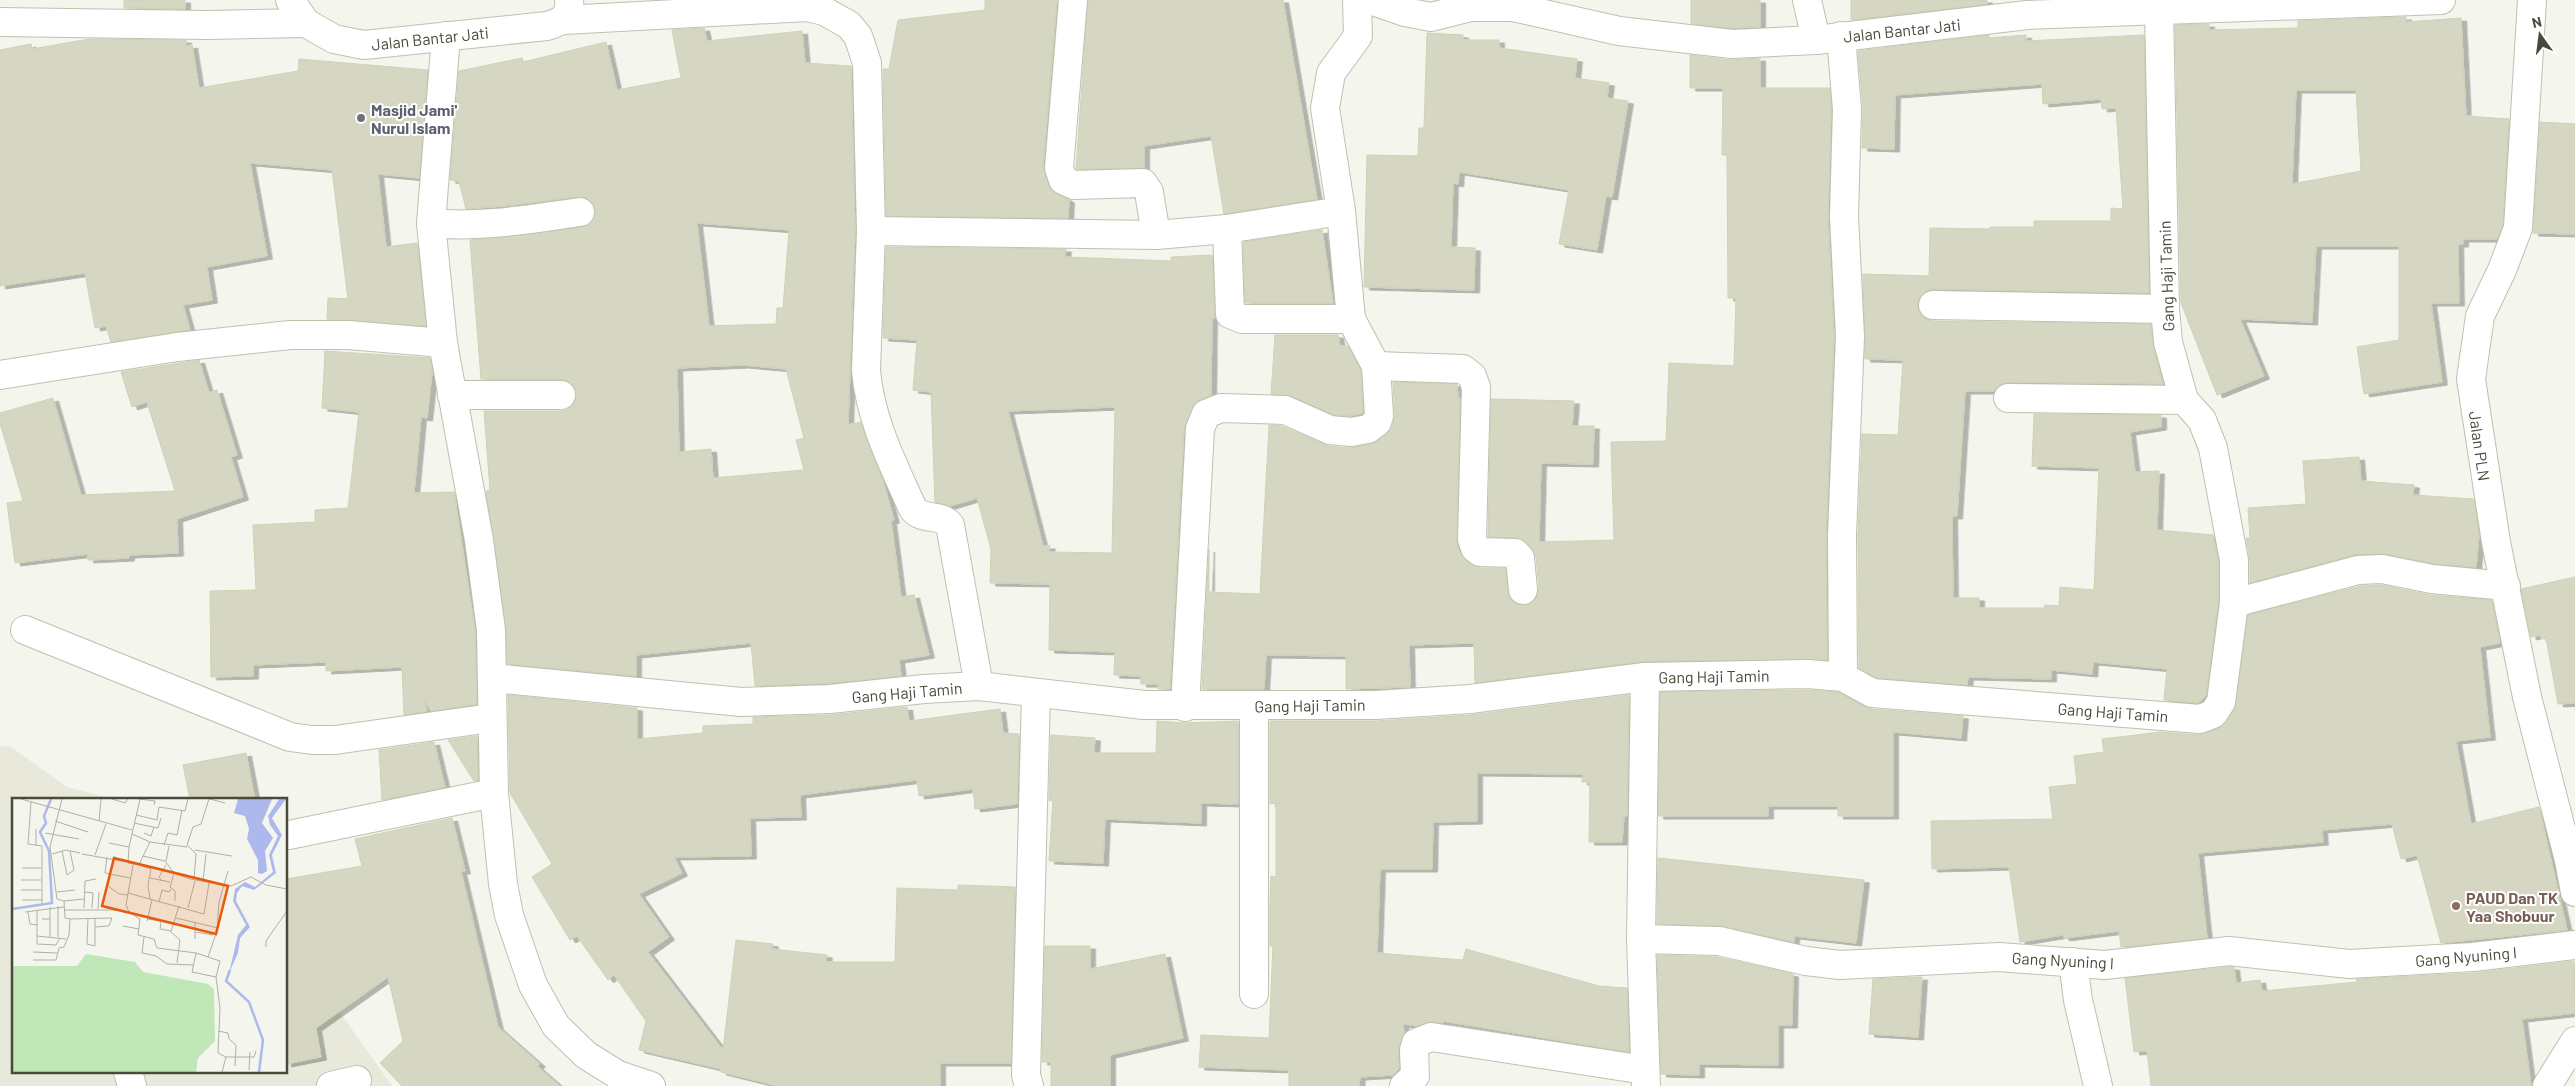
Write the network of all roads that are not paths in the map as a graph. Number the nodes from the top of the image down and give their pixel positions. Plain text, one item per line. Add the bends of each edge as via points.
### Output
1 (290, 0) edge
2 (1073, 0) edge
3 (1357, 0) edge
4 (1370, 0) edge
5 (1806, 0) edge
6 (2442, 0) edge
7 (2532, 0) edge
8 (2026, 7) edge
9 (2159, 9) junction
10 (566, 10) edge
11 (0, 22) edge
12 (306, 23) junction
13 (446, 36) junction
14 (1828, 38) junction
15 (1342, 211) junction
16 (580, 212) dead end
17 (431, 223) junction
18 (1227, 229) junction
19 (871, 231) junction
20 (1156, 235) junction
21 (1933, 304) dead end
22 (2166, 308) junction
23 (1351, 318) junction
24 (443, 343) junction
25 (1376, 366) junction
26 (0, 375) edge
27 (452, 395) junction
28 (561, 395) dead end
29 (2008, 398) dead end
30 (2184, 400) junction
31 (2506, 586) junction
32 (1523, 590) dead end
33 (2234, 602) junction
34 (25, 630) dead end
35 (1645, 677) junction
36 (1842, 677) junction
37 (492, 678) junction
38 (980, 686) junction
39 (1036, 693) junction
40 (1254, 706) junction
41 (1185, 707) junction
42 (492, 718) junction
43 (494, 794) junction
44 (289, 835) dead end
45 (2575, 892) edge
46 (1641, 939) junction
47 (2575, 945) edge
48 (2073, 962) junction
49 (1254, 994) dead end
50 (2575, 1040) edge
51 (1646, 1078) edge
52 (1021, 1082) edge
53 (651, 1086) edge
54 (1404, 1086) edge
55 (2098, 1086) edge
56 (2548, 1086) edge

1 - 12 street, Jalan Bantar Jati
2 - 20 street via 1059,168 1063,180 1074,186 1143,183 1148,186
3 - 15 street via 1358,36 1331,73 1326,108
4 - 14 street, Jalan Bantar Jati via 1405,12 1431,16 1471,7 1513,6 1619,31 1732,44
5 - 14 street
6 - 9 street, Jalan Bantar Jati
7 - 31 street, Jalan PLN via 2518,228 2480,316 2471,379 2483,468
8 - 9 street, Jalan Bantar Jati
8 - 14 street, Jalan Bantar Jati
9 - 22 street, Gang Haji Tamin
10 - 13 street, Jalan Bantar Jati via 547,26
10 - 19 street, Jalan Bantar Jati via 807,7 838,17 858,36 867,63
11 - 12 street
12 - 13 street, Jalan Bantar Jati via 334,39 364,45
13 - 17 street
14 - 36 street via 1846,109 1844,216 1850,336 1842,535
15 - 18 street
15 - 23 street
16 - 17 street via 459,226
17 - 24 street
18 - 20 street
18 - 23 street via 1230,314 1242,320
19 - 20 street
19 - 38 street, Jalan Bantar Jati via 866,370 871,404 913,509 923,516 941,518 950,525
21 - 22 street
22 - 30 street, Gang Haji Tamin via 2168,342
23 - 25 street
24 - 26 street via 348,335 290,335 177,346
24 - 27 street
25 - 32 street via 1463,369 1472,376 1476,387 1473,544 1480,552 1515,554 1522,564
25 - 41 street via 1379,416 1377,422 1360,431 1330,430 1286,410 1221,408 1206,414 1201,421
27 - 28 street
27 - 37 street via 485,583 491,630
29 - 30 street
30 - 33 street, Gang Haji Tamin via 2202,420 2213,448 2234,560
31 - 33 street via 2432,579 2382,569 2358,570
31 - 45 street, Jalan PLN via 2527,697
33 - 36 street, Gang Haji Tamin via 2221,702 2213,714 2200,718 1872,693
34 - 42 street via 290,737 335,740
35 - 36 street, Gang Haji Tamin via 1808,674
35 - 40 street, Gang Haji Tamin via 1421,703
35 - 46 street
37 - 38 street, Gang Haji Tamin via 741,702 830,699 924,688
37 - 42 street
38 - 39 street, Gang Haji Tamin
39 - 41 street, Gang Haji Tamin via 1112,703
39 - 52 street
40 - 41 street, Gang Haji Tamin
40 - 49 street
42 - 43 street
43 - 44 street
43 - 53 street via 506,900 533,985 556,1026 586,1056 618,1075
46 - 48 street, Gang Nyuning I via 1719,941 1806,961 1840,965 1999,957
46 - 51 street
47 - 48 street, Gang Nyuning I via 2473,957 2349,964 2229,951 2105,965
48 - 55 street via 2080,1010
50 - 56 street
51 - 54 street via 1431,1037 1416,1043 1415,1076

